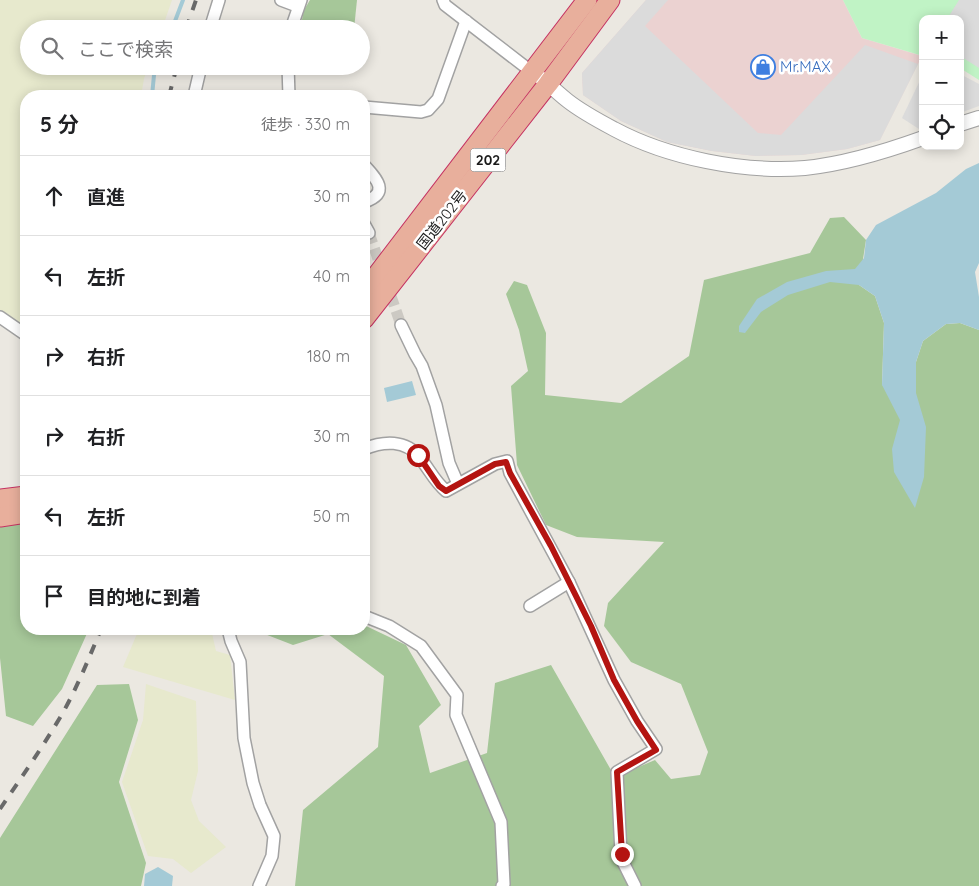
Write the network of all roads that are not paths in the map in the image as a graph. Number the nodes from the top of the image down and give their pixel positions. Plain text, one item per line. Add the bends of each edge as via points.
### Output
1 (219, 0) edge
2 (281, 0) edge
3 (443, 0) edge
4 (587, 0) edge
5 (610, 0) edge
6 (299, 3) edge
7 (213, 20) edge
8 (294, 20) edge
9 (466, 21) junction
10 (532, 72) junction
11 (199, 75) edge
12 (288, 75) edge
13 (548, 84) junction
14 (195, 90) edge
15 (289, 90) edge
16 (370, 108) edge
17 (979, 118) edge
18 (964, 123) edge
19 (919, 139) edge
20 (370, 171) edge
21 (370, 200) edge
22 (370, 284) edge
23 (370, 311) edge
24 (0, 317) edge
25 (401, 326) tunnel mouth
26 (20, 331) edge
27 (370, 447) edge
28 (458, 484) junction
29 (20, 497) edge
30 (0, 499) edge
31 (20, 514) edge
32 (0, 517) edge
33 (569, 582) junction
34 (530, 606) dead end
35 (370, 618) edge
36 (230, 635) edge
37 (260, 886) edge
38 (502, 886) edge
39 (636, 886) edge

1 - 7 street
2 - 6 street
3 - 9 street
4 - 10 highway, 国道202号 / 202
5 - 13 highway, 国道202号 / 202
6 - 8 street
9 - 10 street
9 - 16 street via 438,99 428,110
10 - 13 street
10 - 22 highway, 国道202号 / 202
11 - 14 street
12 - 15 street
13 - 19 street via 569,102 614,129 664,151 712,162 805,168 855,159
13 - 23 highway, 国道202号 / 202
17 - 18 street
20 - 21 street via 379,186 377,194
24 - 26 street
25 - 28 street via 422,366 436,404 449,463
27 - 28 street via 390,442 404,446 418,455 446,491
28 - 33 street via 495,464 506,462
29 - 30 highway
31 - 32 highway
33 - 34 street
33 - 39 street via 614,680 656,750 617,772 623,862
35 - 38 street via 421,646 457,695 456,714 501,822
36 - 37 street via 240,662 244,738 253,783 274,836 272,856

